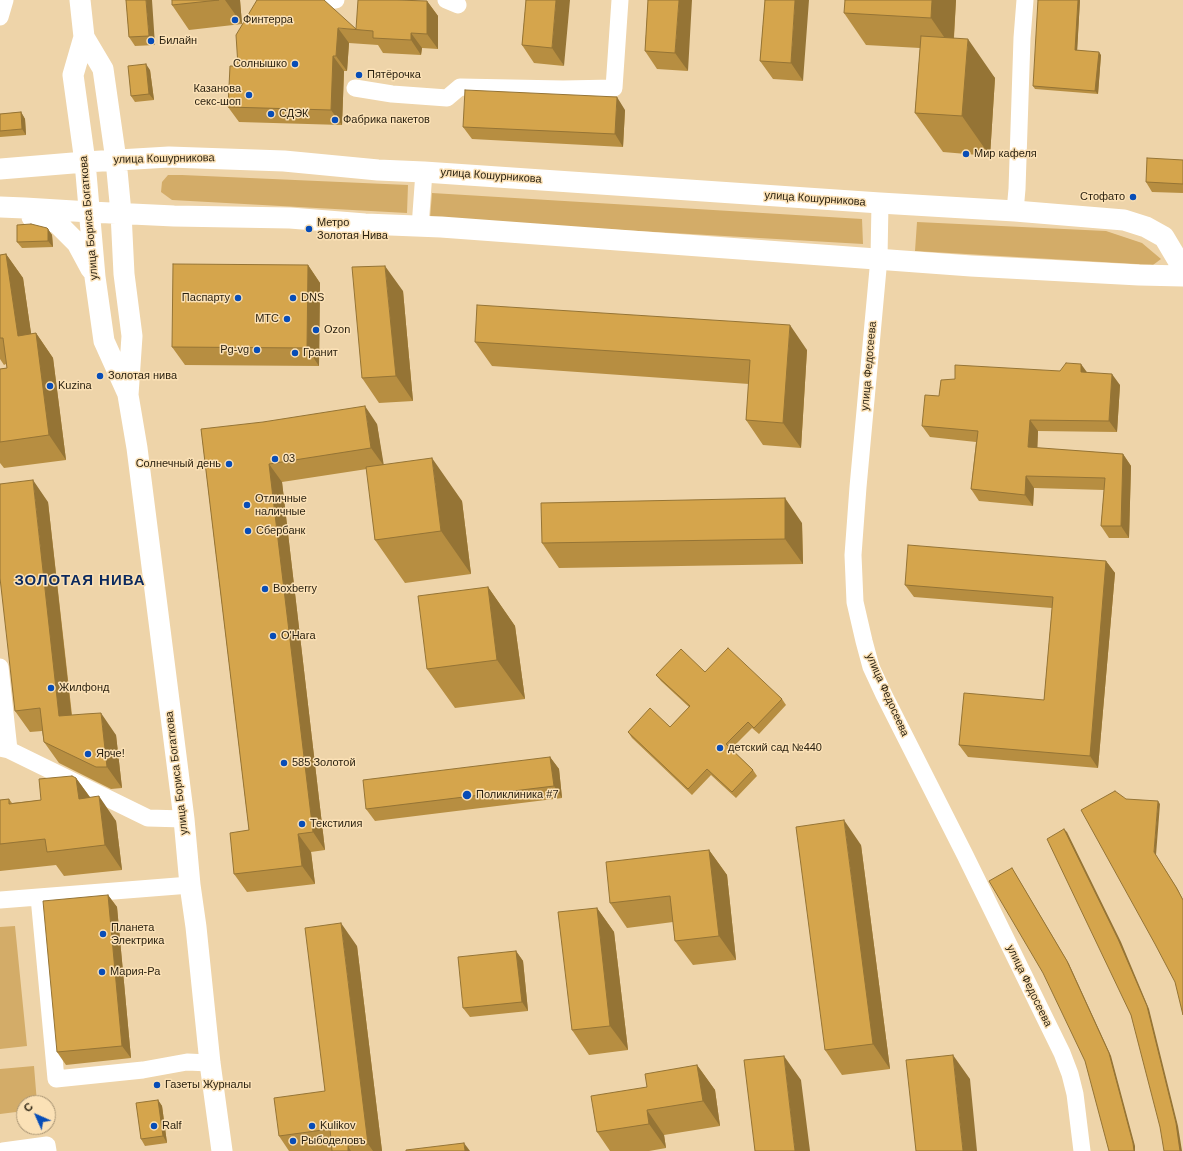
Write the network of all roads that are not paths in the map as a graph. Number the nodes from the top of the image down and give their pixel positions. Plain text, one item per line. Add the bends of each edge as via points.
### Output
1 (5, 0) edge
2 (80, 0) edge
3 (314, 0) edge
4 (336, 0) edge
5 (620, 0) edge
6 (1025, 0) edge
7 (0, 17) edge
8 (84, 37) junction
9 (355, 88) dead end
10 (116, 160) junction
11 (85, 162) junction
12 (0, 169) edge
13 (424, 172) junction
14 (880, 203) junction
15 (0, 207) edge
16 (1015, 211) junction
17 (0, 212) edge
18 (90, 212) junction
19 (121, 213) junction
20 (420, 227) junction
21 (879, 258) junction
22 (1183, 269) edge
23 (1183, 276) edge
24 (94, 277) junction
25 (128, 395) junction
26 (0, 667) edge
27 (4, 749) edge
28 (184, 819) junction
29 (190, 885) junction
30 (38, 897) junction
31 (0, 900) edge
32 (210, 1063) junction
33 (3, 1151) edge
34 (48, 1151) edge
35 (222, 1151) edge
36 (1082, 1151) edge

1 - 7 street
2 - 8 main road, улица Бориса Богаткова
3 - 4 street
5 - 9 street via 614,88 460,87 448,98 392,94
6 - 16 street
8 - 10 main road, улица Бориса Богаткова via 103,69
8 - 11 main road, улица Бориса Богаткова via 73,75
10 - 11 main road, улица Кошурникова
10 - 13 main road, улица Кошурникова via 169,157 284,160
10 - 19 main road, улица Бориса Богаткова
11 - 12 main road, улица Кошурникова
11 - 18 main road, улица Бориса Богаткова
13 - 14 main road, улица Кошурникова
13 - 20 street, улица Кошурникова
14 - 16 main road, улица Кошурникова
14 - 21 street, улица Федосеева
15 - 18 main road
16 - 22 main road, улица Кошурникова via 1124,220 1146,227 1164,237
17 - 24 main road via 57,223 77,243
18 - 19 main road
18 - 24 main road, улица Бориса Богаткова
19 - 20 main road via 290,218
19 - 25 main road, улица Бориса Богаткова via 124,274 132,336
20 - 21 main road
21 - 23 main road via 971,266
21 - 36 street, улица Федосеева via 853,555 855,602 871,667 1062,1053 1075,1094
24 - 25 main road, улица Бориса Богаткова via 104,341
25 - 28 main road, улица Бориса Богаткова
26 - 27 street
27 - 28 street via 148,818
28 - 29 main road, улица Бориса Богаткова
29 - 30 street
29 - 32 main road, улица Бориса Богаткова
30 - 31 street
30 - 32 street via 56,1079 143,1070 186,1062
32 - 35 main road, улица Бориса Богаткова
33 - 34 street via 47,1145

